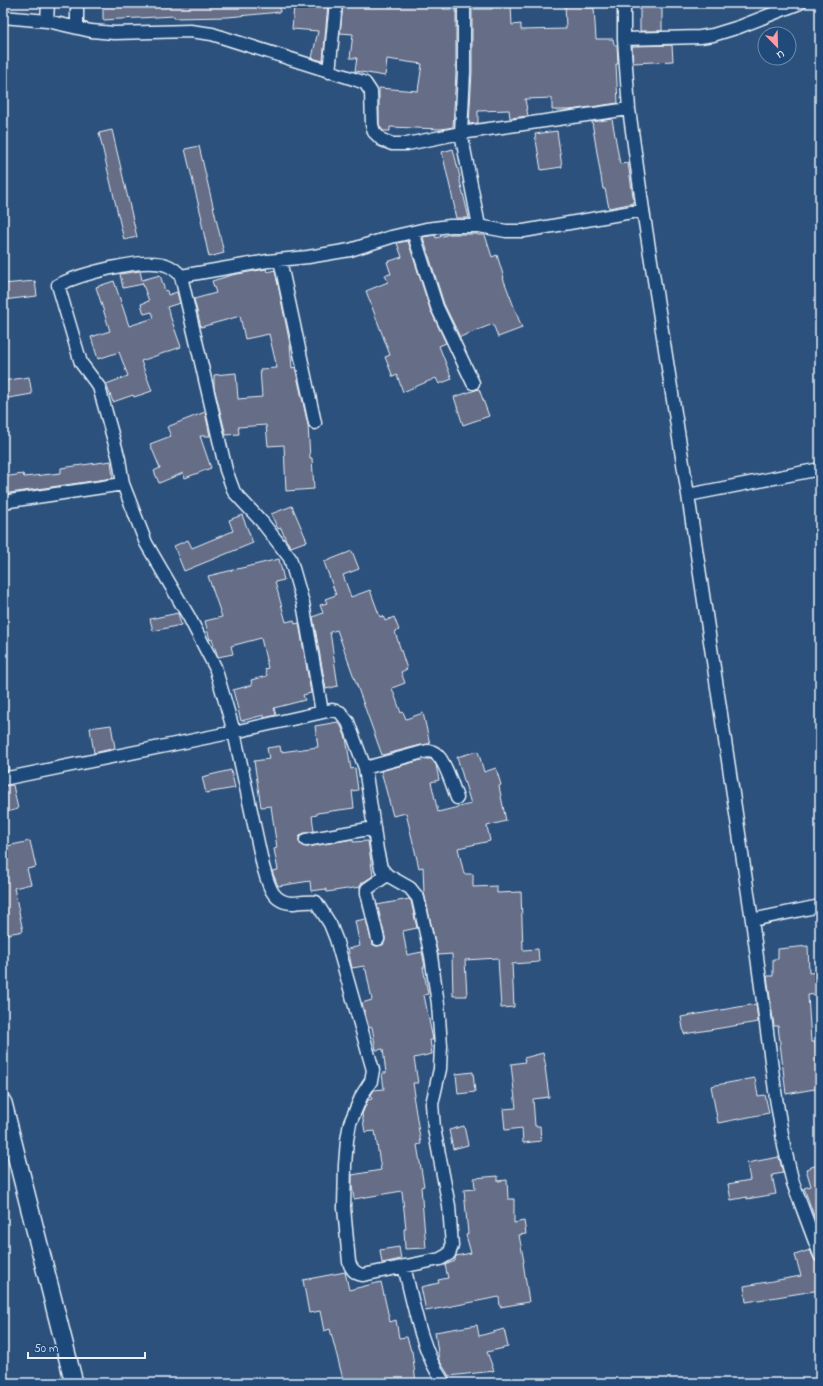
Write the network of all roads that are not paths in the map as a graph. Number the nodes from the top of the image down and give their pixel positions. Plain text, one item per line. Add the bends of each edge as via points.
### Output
1 (48, 3) edge
2 (77, 3) edge
3 (336, 3) edge
4 (464, 3) edge
5 (624, 3) edge
6 (800, 3) edge
7 (3, 17) edge
8 (46, 21) junction
9 (77, 28) junction
10 (624, 39) junction
11 (329, 72) junction
12 (629, 109) junction
13 (461, 133) junction
14 (643, 210) junction
15 (479, 226) junction
16 (413, 232) junction
17 (280, 260) junction
18 (181, 276) junction
19 (473, 383) dead end
20 (315, 423) dead end
21 (820, 469) edge
22 (123, 484) junction
23 (688, 495) junction
24 (3, 502) edge
25 (322, 712) junction
26 (234, 732) junction
27 (364, 768) junction
28 (3, 779) edge
29 (457, 798) dead end
30 (374, 828) junction
31 (306, 840) dead end
32 (387, 875) junction
33 (820, 906) edge
34 (752, 920) junction
35 (378, 939) dead end
36 (3, 1102) edge
37 (820, 1255) edge
38 (404, 1266) junction
39 (74, 1383) edge
40 (444, 1383) edge

1 - 8 street
2 - 9 street
3 - 11 street
4 - 13 street
5 - 10 street
6 - 10 street via 739,27 700,37
7 - 8 street
8 - 9 street
9 - 11 street via 114,33 190,31 212,34
10 - 12 street
11 - 13 street via 365,83 369,87 372,96 373,128 377,135 388,143 407,144
12 - 13 street
12 - 14 street
13 - 15 street
14 - 15 street via 535,230 506,231
14 - 23 street
15 - 16 street via 450,226
16 - 17 street via 350,250
16 - 19 street via 437,307
17 - 18 street
17 - 20 street
18 - 22 street via 166,265 152,263 91,272 58,285 81,363 99,387
18 - 25 street via 226,470 234,492 290,558 303,603
21 - 23 street
22 - 24 street
22 - 26 street via 146,543 215,667
23 - 34 street
25 - 26 street
25 - 27 street via 337,710 345,718
26 - 28 street
26 - 38 street via 269,885 278,899 285,903 316,902 330,924 373,1070 371,1081 350,1123 347,1140 344,1208 350,1265 355,1272 363,1275
27 - 29 street via 432,751 442,761
27 - 30 street
30 - 31 street
30 - 32 street via 381,868
32 - 35 street via 367,888
32 - 38 street via 410,888 418,898 431,956 442,1046 432,1104 449,1206 452,1243 450,1252 445,1257
33 - 34 street
34 - 37 street via 784,1146 793,1183
36 - 39 main road
38 - 40 street via 425,1344

